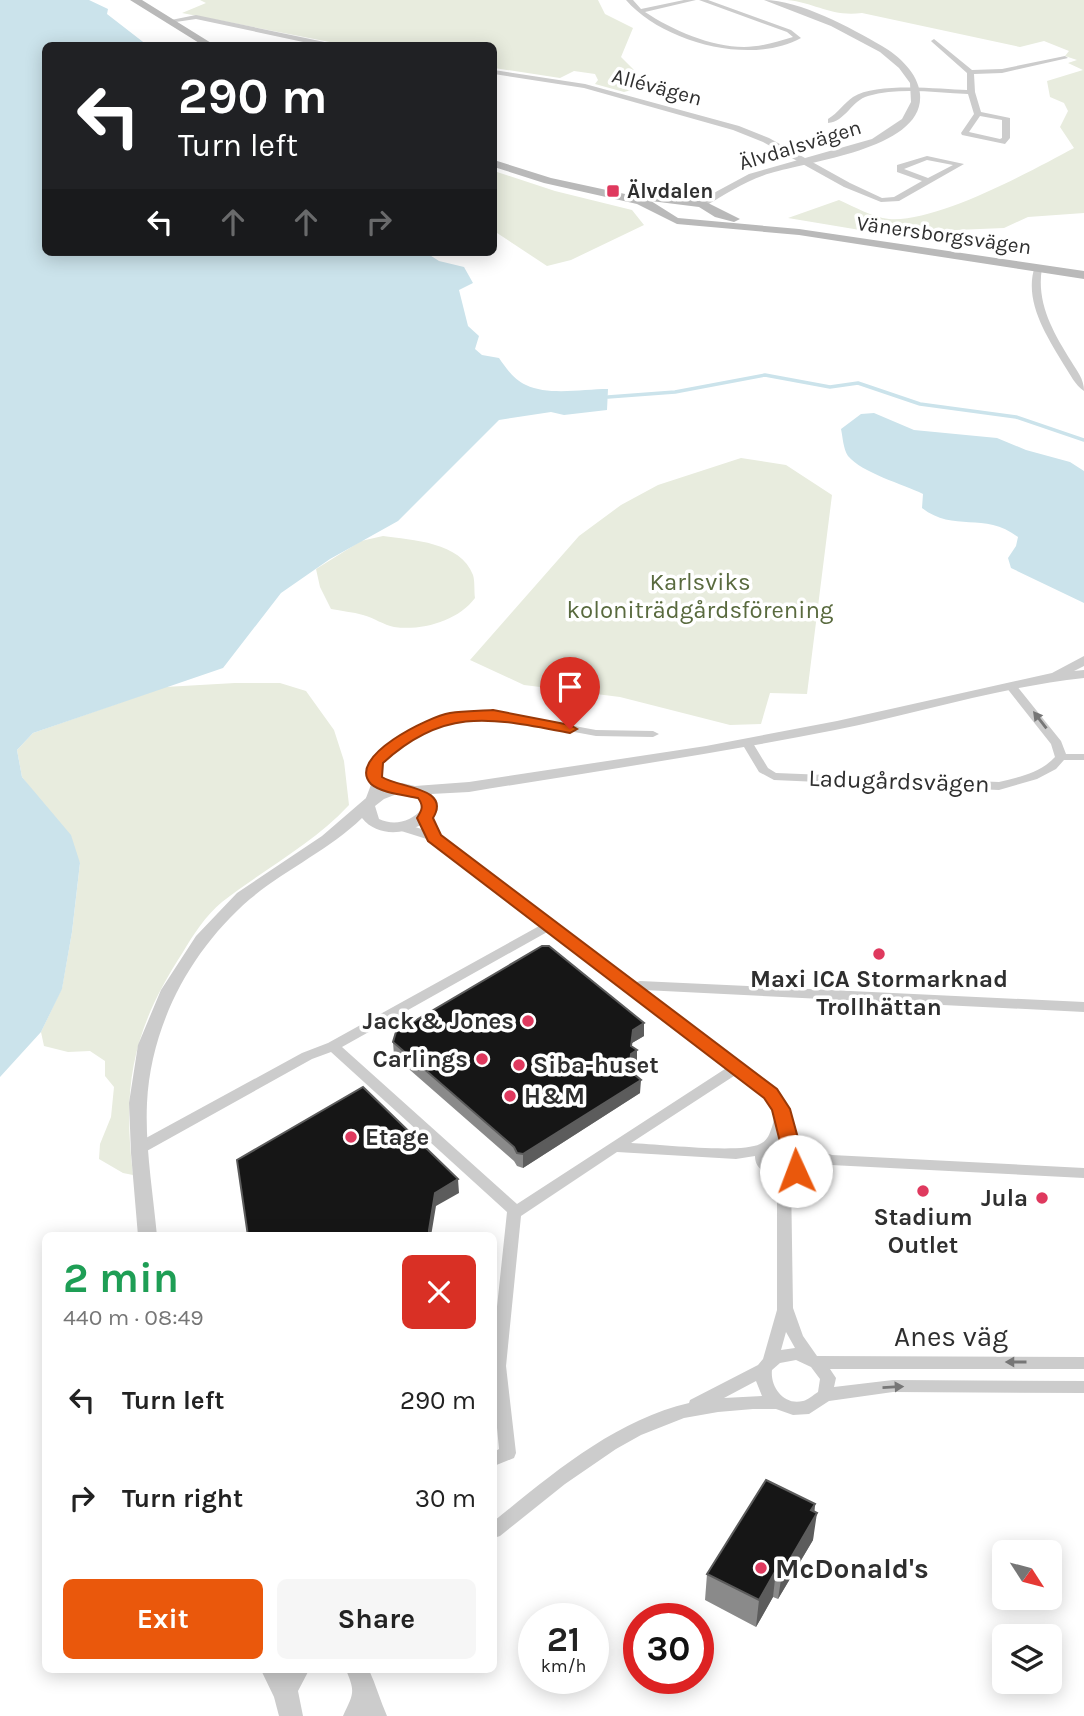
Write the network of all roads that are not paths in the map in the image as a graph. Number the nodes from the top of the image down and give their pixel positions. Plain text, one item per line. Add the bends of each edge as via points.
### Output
1 (135, 0) edge
2 (629, 0) edge
3 (693, 0) edge
4 (702, 0) edge
5 (768, 0) edge
6 (668, 5) junction
7 (639, 11) junction
8 (169, 21) junction
9 (934, 41) dead end
10 (205, 42) edge
11 (315, 42) edge
12 (1065, 58) dead end
13 (497, 72) edge
14 (970, 72) junction
15 (916, 91) junction
16 (971, 92) junction
17 (978, 114) junction
18 (831, 121) dead end
19 (803, 161) junction
20 (497, 164) edge
21 (497, 164) edge
22 (928, 181) junction
23 (683, 202) junction
24 (701, 204) junction
25 (713, 211) junction
26 (663, 213) junction
27 (699, 222) junction
28 (799, 232) junction
29 (1038, 268) junction
30 (1084, 275) edge
31 (1084, 388) edge
32 (1084, 660) edge
33 (1084, 674) edge
34 (1047, 678) junction
35 (1012, 687) junction
36 (653, 734) dead end
37 (747, 742) junction
38 (1061, 757) junction
39 (1084, 757) edge
40 (378, 782) junction
41 (468, 788) junction
42 (406, 789) junction
43 (370, 801) junction
44 (428, 814) junction
45 (381, 825) junction
46 (402, 827) junction
47 (331, 837) junction
48 (434, 838) junction
49 (550, 925) junction
50 (633, 989) junction
51 (1084, 1007) edge
52 (333, 1046) junction
53 (737, 1068) junction
54 (782, 1120) junction
55 (768, 1146) junction
56 (796, 1146) junction
57 (614, 1147) junction
58 (140, 1148) junction
59 (736, 1154) junction
60 (831, 1160) junction
61 (764, 1165) junction
62 (802, 1167) junction
63 (784, 1174) junction
64 (1082, 1174) edge
65 (516, 1211) junction
66 (148, 1232) edge
67 (785, 1310) junction
68 (814, 1361) junction
69 (1084, 1363) edge
70 (767, 1366) junction
71 (1084, 1387) edge
72 (825, 1395) junction
73 (776, 1402) junction
74 (684, 1411) junction
75 (497, 1458) edge
76 (497, 1529) edge
77 (273, 1673) edge
78 (296, 1673) edge
79 (288, 1705) edge

1 - 8 main road
2 - 6 street
2 - 7 street
3 - 6 street
4 - 7 street via 798,38 738,49 672,30
5 - 15 street via 873,44 906,71
6 - 7 street
8 - 10 main road
8 - 11 street via 196,17
9 - 14 street
12 - 14 street via 1002,71
13 - 19 street, Allévägen via 584,86 686,113 766,140
14 - 16 street
15 - 16 street
15 - 18 street via 859,97
15 - 19 street, Älvdalsvägen via 909,117 886,135
16 - 17 street
17 - 17 street via 965,133 1002,142 1006,118
19 - 22 street via 881,200 896,199
19 - 24 street, Älvdalsvägen via 730,184
20 - 23 main road, Vänersborgsvägen via 626,194
21 - 26 main road, Vänersborgsvägen via 651,205
22 - 22 street via 939,176 961,164 927,158 900,167
23 - 24 main road, Vänersborgsvägen
23 - 26 main road via 667,206
24 - 25 main road, Vänersborgsvägen
25 - 27 main road via 710,218
25 - 28 main road, Vänersborgsvägen
26 - 27 main road, Vänersborgsvägen via 677,222
27 - 28 main road, Vänersborgsvägen
28 - 29 main road, Vänersborgsvägen
29 - 30 main road, Vänersborgsvägen
29 - 31 street via 1034,285 1038,306
32 - 34 street, Ladugårdsvägen
33 - 34 street, Ladugårdsvägen
34 - 35 street, Ladugårdsvägen
35 - 37 street, Ladugårdsvägen
38 -> 35 street via 1057,743
36 - 40 street via 596,733 493,714 450,717 383,754 374,766
37 - 38 street, Ladugårdsvägen via 763,770 774,776 999,786 1033,777
37 - 41 street, Ladugårdsvägen
38 - 39 street
40 - 42 street
40 - 43 street
41 - 42 street, Ladugårdsvägen
41 - 44 street, Ladugårdsvägen via 441,801
42 - 43 street via 381,792
42 - 44 street via 427,798
43 - 45 street via 369,816
43 - 47 street
44 - 46 street
44 - 48 street
45 - 46 street
45 - 47 street
46 - 48 street
47 - 58 street via 242,898 181,970 156,1017 145,1057 138,1102
48 - 49 street
49 - 50 street
49 - 52 street
50 - 51 street via 640,985
50 - 53 street
52 - 58 street
52 - 65 street
53 - 54 street via 777,1100
53 - 57 street
54 - 55 street
54 - 56 street
55 - 56 street
55 - 59 street
55 - 61 street via 761,1159
56 - 60 street
56 - 62 street via 805,1159
57 - 59 street
57 - 65 street
58 - 66 street
59 - 61 street
60 - 62 street
60 - 64 street
61 - 63 street
62 - 63 street
63 - 67 street
65 - 75 street via 498,1366 508,1453
67 - 68 street via 796,1338
67 - 70 street
69 -> 68 street, Anes väg
68 - 70 street via 789,1354
68 - 72 street via 828,1378
70 - 73 street via 762,1383
70 - 74 street
72 -> 71 street, Anes väg via 893,1386
72 - 73 street via 808,1407
73 - 74 street
74 - 76 street via 625,1435
77 - 79 street
78 - 79 street via 288,1683

